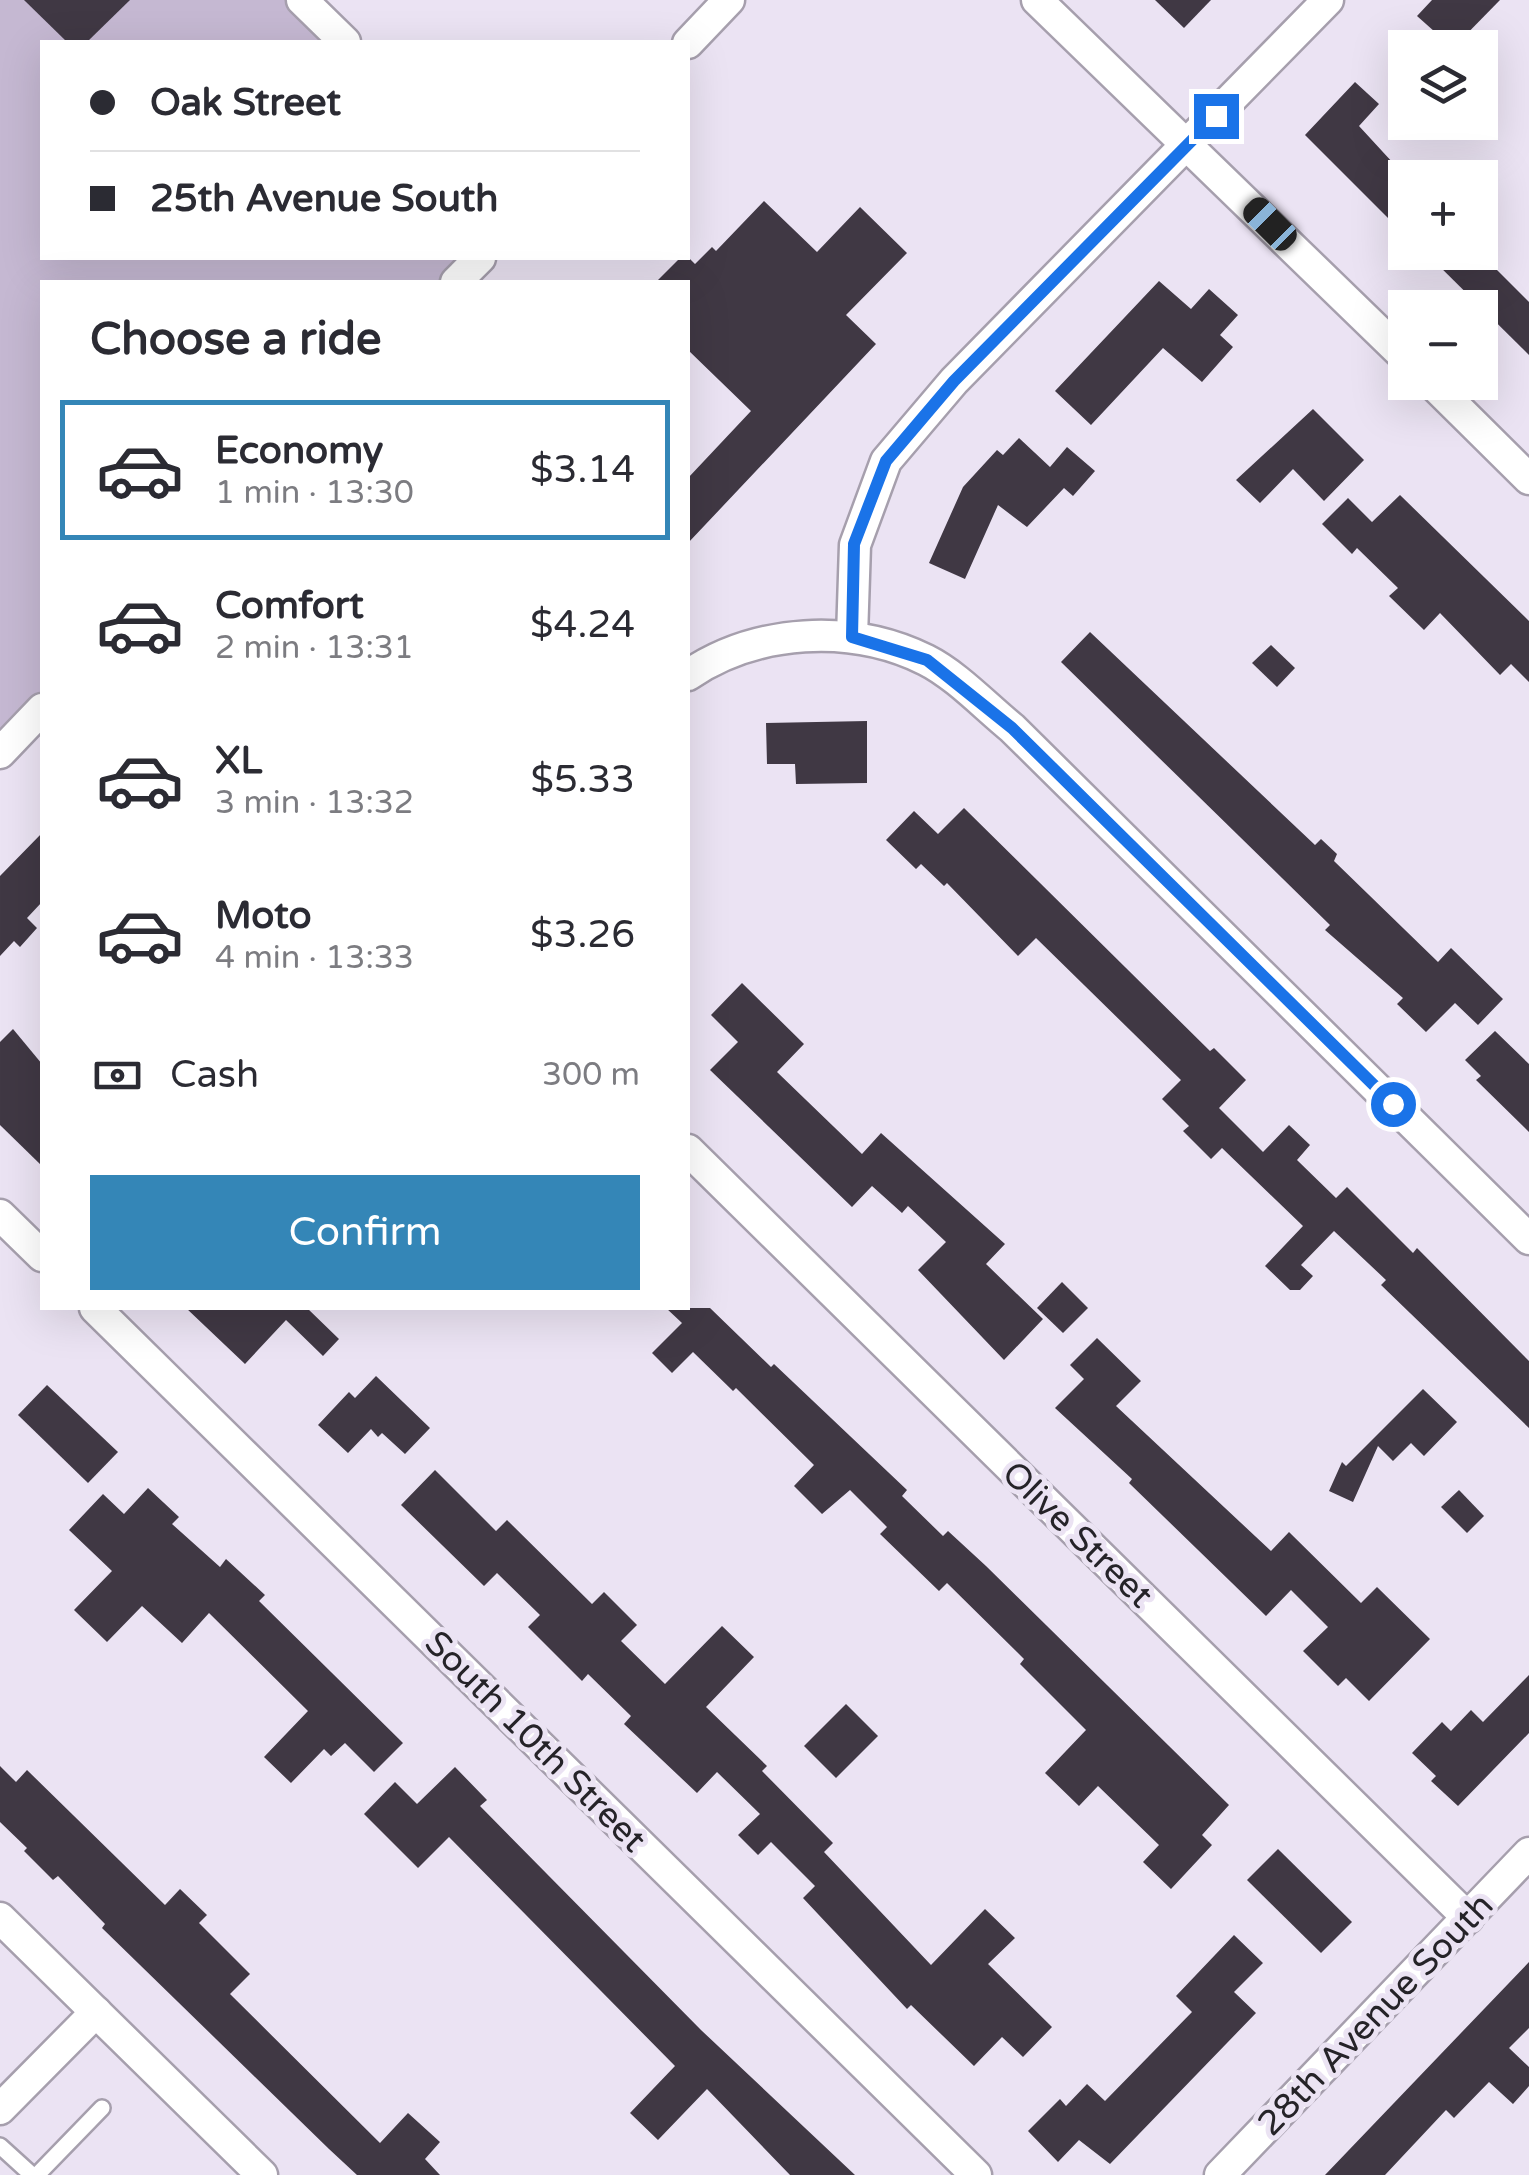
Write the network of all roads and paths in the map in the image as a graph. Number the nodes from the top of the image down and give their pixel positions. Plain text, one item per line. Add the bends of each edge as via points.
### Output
1 (302, 0) edge
2 (729, 0) edge
3 (1037, 0) edge
4 (1328, 0) edge
5 (343, 40) edge
6 (690, 41) edge
7 (1189, 144) junction
8 (478, 260) edge
9 (458, 280) edge
10 (1388, 340) edge
11 (1449, 400) edge
12 (1529, 479) edge
13 (852, 637) junction
14 (690, 674) edge
15 (40, 711) edge
16 (0, 753) edge
17 (690, 1152) edge
18 (0, 1215) edge
19 (1529, 1239) edge
20 (40, 1254) edge
21 (97, 1310) edge
22 (1529, 1854) edge
23 (0, 1918) edge
24 (1468, 1918) junction
25 (96, 2012) junction
26 (102, 2108) dead end
27 (0, 2109) edge
28 (0, 2146) edge
29 (35, 2175) edge
30 (262, 2175) edge
31 (976, 2175) edge
32 (1220, 2175) edge

1 - 5 street
2 - 6 street
3 - 7 street
4 - 7 street
7 - 10 street
7 - 13 street via 954,381 886,461 854,544
8 - 9 street
11 - 12 street
13 - 14 street via 778,638 720,653
13 - 19 street via 927,660 1012,728
15 - 16 street
17 - 24 street, Olive Street
18 - 20 street
21 - 31 street, South 10th Street
22 - 24 street, 28th Avenue South
23 - 25 street
24 - 32 street, 28th Avenue South
25 - 27 street
25 - 30 street
26 - 29 lane
28 - 29 lane

